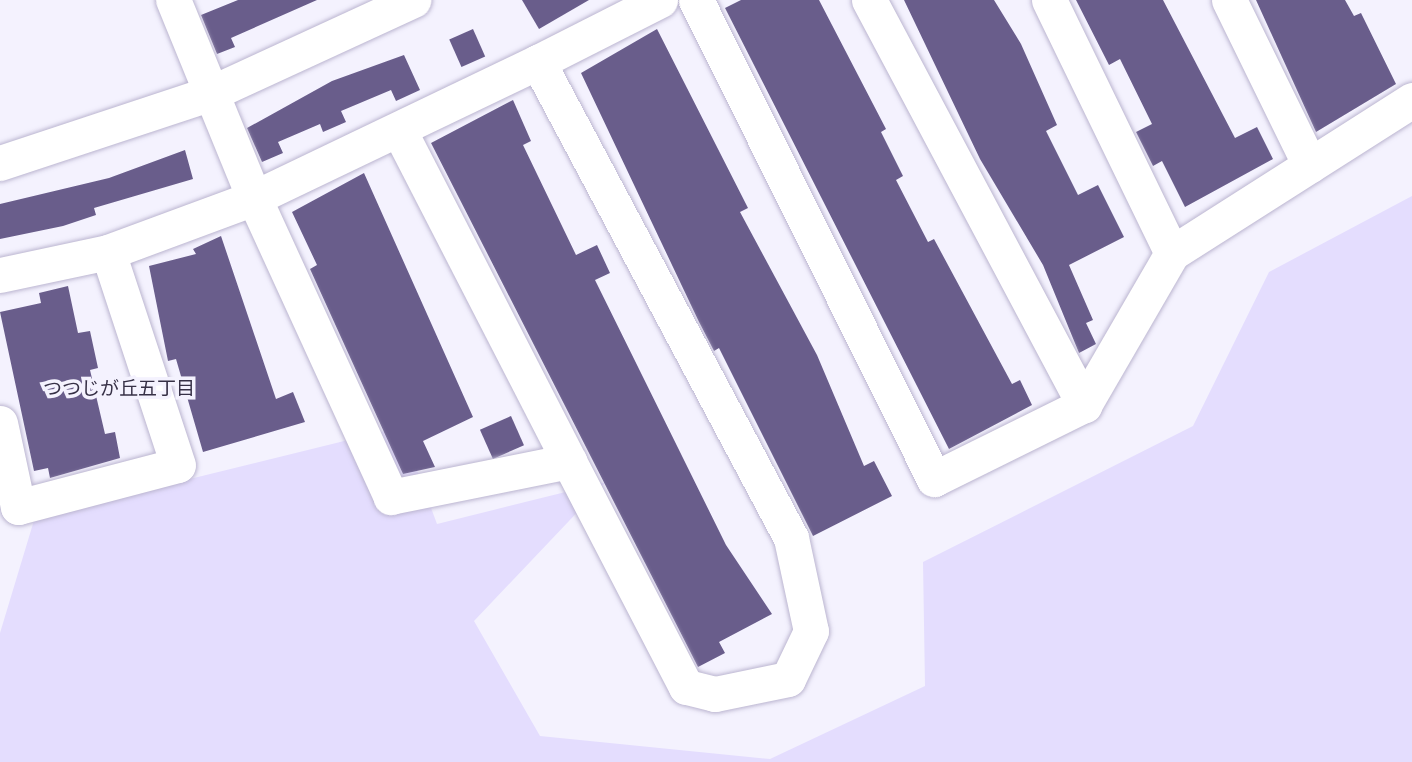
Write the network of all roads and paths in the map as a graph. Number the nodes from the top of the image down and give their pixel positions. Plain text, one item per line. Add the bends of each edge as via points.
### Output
1 (173, 0) edge
2 (413, 0) edge
3 (660, 0) edge
4 (696, 0) edge
5 (869, 0) edge
6 (1049, 0) edge
7 (1229, 0) edge
8 (538, 62) junction
9 (209, 94) junction
10 (1412, 100) edge
11 (399, 130) junction
12 (0, 163) edge
13 (1310, 165) junction
14 (254, 198) junction
15 (108, 252) junction
16 (1172, 253) junction
17 (0, 275) edge
18 (1084, 405) junction
19 (0, 423) edge
20 (569, 461) junction

1 - 9 street
2 - 9 street
3 - 8 street
4 - 18 street via 934,479
5 - 18 street
6 - 16 street
7 - 13 street
8 - 11 street
8 - 20 street via 791,538 811,631 788,678 715,694 685,687
9 - 12 street
9 - 14 street
10 - 13 street
11 - 14 street
11 - 20 street
13 - 16 street
14 - 15 street
14 - 20 street via 391,497
15 - 17 street
15 - 19 street via 178,465 18,507
16 - 18 street

